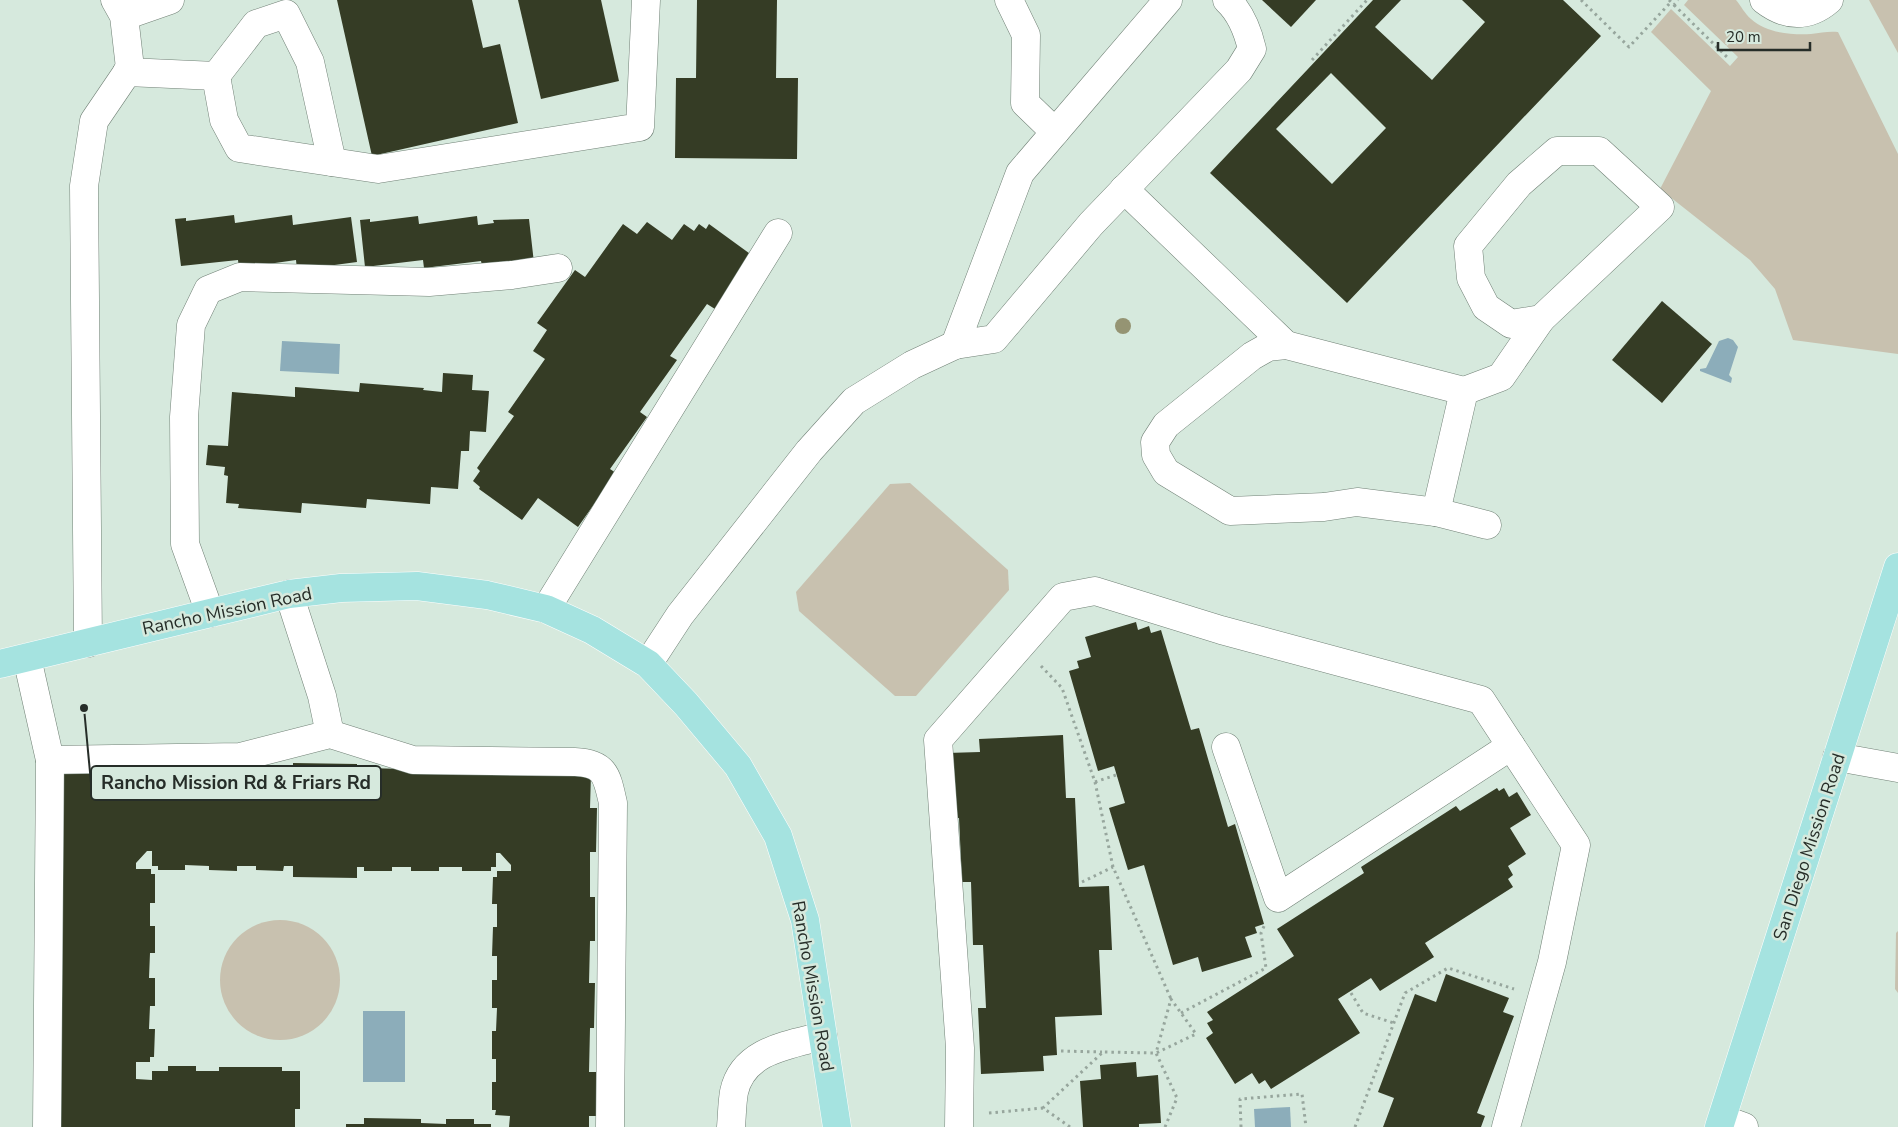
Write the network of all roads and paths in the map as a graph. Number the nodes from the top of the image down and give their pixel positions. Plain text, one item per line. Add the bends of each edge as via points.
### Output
1 (170, 0) edge
2 (646, 0) edge
3 (1009, 0) edge
4 (1168, 0) edge
5 (1227, 0) edge
6 (1367, 0) edge
7 (1581, 0) edge
8 (1678, 0) edge
9 (1764, 0) edge
10 (1829, 0) edge
11 (1670, 1) edge
12 (1674, 5) junction
13 (285, 7) edge
14 (120, 8) edge
15 (1728, 58) dead end
16 (1312, 60) dead end
17 (127, 72) junction
18 (216, 76) junction
19 (1055, 132) junction
20 (332, 162) junction
21 (1124, 189) junction
22 (778, 234) dead end
23 (558, 268) dead end
24 (1541, 319) junction
25 (955, 345) junction
26 (1286, 345) junction
27 (1464, 391) junction
28 (1436, 512) junction
29 (1487, 525) dead end
30 (1898, 567) edge
31 (289, 594) junction
32 (546, 609) junction
33 (210, 613) junction
34 (88, 642) junction
35 (1021, 645) junction
36 (26, 658) junction
37 (0, 664) edge
38 (648, 664) junction
39 (330, 734) junction
40 (1511, 746) junction
41 (1226, 747) dead end
42 (1837, 757) junction
43 (50, 760) junction
44 (1898, 768) edge
45 (1116, 775) dead end
46 (1095, 782) junction
47 (1113, 868) junction
48 (1082, 882) dead end
49 (1278, 898) junction
50 (1351, 993) dead end
51 (1171, 999) junction
52 (1542, 999) junction
53 (1181, 1012) junction
54 (1394, 1023) junction
55 (823, 1036) junction
56 (1061, 1051) dead end
57 (1103, 1052) junction
58 (1156, 1053) junction
59 (1043, 1108) junction
60 (959, 1121) edge
61 (1728, 1124) edge
62 (48, 1127) edge
63 (610, 1127) edge
64 (731, 1127) edge
65 (836, 1127) edge
66 (1070, 1127) edge
67 (1165, 1127) edge
68 (1241, 1127) edge
69 (1306, 1127) edge
70 (1355, 1127) edge
71 (1506, 1127) edge

1 - 14 lane
2 - 20 lane via 640,127 378,169
3 - 19 lane via 1026,35 1025,103
4 - 19 lane
5 - 21 lane via 1248,32 1252,49 1239,70
6 - 16 path
7 - 11 path via 1629,47
8 - 12 path
9 - 10 lane via 1790,14 1805,14
11 - 12 path
12 - 15 path
13 - 18 lane via 256,24
13 - 20 lane via 310,62
14 - 17 lane via 130,68
17 - 18 lane
17 - 34 lane via 94,122 84,186
18 - 20 lane via 224,120 239,148
19 - 25 lane via 1020,173
21 - 25 lane via 994,339
21 - 26 lane
22 - 32 lane
23 - 33 lane via 428,282 240,277 208,290 191,325 184,417 185,544
24 - 24 lane via 1660,207 1599,151 1558,151 1519,184 1468,246 1471,278 1486,307 1511,324
24 - 27 lane via 1501,377
25 - 38 lane via 912,365 854,401 803,458 680,615
26 - 27 lane
26 - 28 lane via 1268,347 1252,356 1166,424 1155,442 1156,454 1166,472 1230,511 1324,507 1357,502
27 - 28 lane
28 - 29 lane
30 - 42 main road, San Diego Mission Road
31 - 32 main road, Rancho Mission Road via 341,588 417,586 487,595
31 - 33 main road, Rancho Mission Road
31 - 39 lane via 322,696
32 - 38 main road, Rancho Mission Road via 592,630
33 - 34 main road, Rancho Mission Road
34 - 36 main road, Rancho Mission Road
35 - 40 lane via 1063,596 1095,591 1221,630 1481,700
35 - 46 path via 1062,688
35 - 60 lane via 938,740 960,1048
36 - 37 main road, Rancho Mission Road
36 - 43 lane
38 - 55 main road, Rancho Mission Road via 738,766 778,836 805,920
39 - 43 lane via 240,757
39 - 63 lane via 413,760 586,762 604,772 613,803
40 - 49 lane
40 - 52 lane via 1576,845
41 - 49 lane
42 - 44 lane
42 - 61 main road, San Diego Mission Road
43 - 62 lane
45 - 46 path
46 - 47 path
47 - 48 path
47 - 51 path
49 - 53 path via 1261,934 1266,968
50 - 54 path via 1363,1012
51 - 53 path
51 - 58 path
52 - 54 path via 1448,968 1405,993
52 - 71 lane
53 - 58 path via 1196,1034
54 - 70 path
55 - 64 lane via 769,1050 746,1066 734,1091
55 - 65 main road, Rancho Mission Road
56 - 57 path
57 - 58 path
57 - 59 path
58 - 67 path via 1176,1098
59 - 60 path
59 - 66 path
68 - 69 path via 1240,1099 1302,1094

